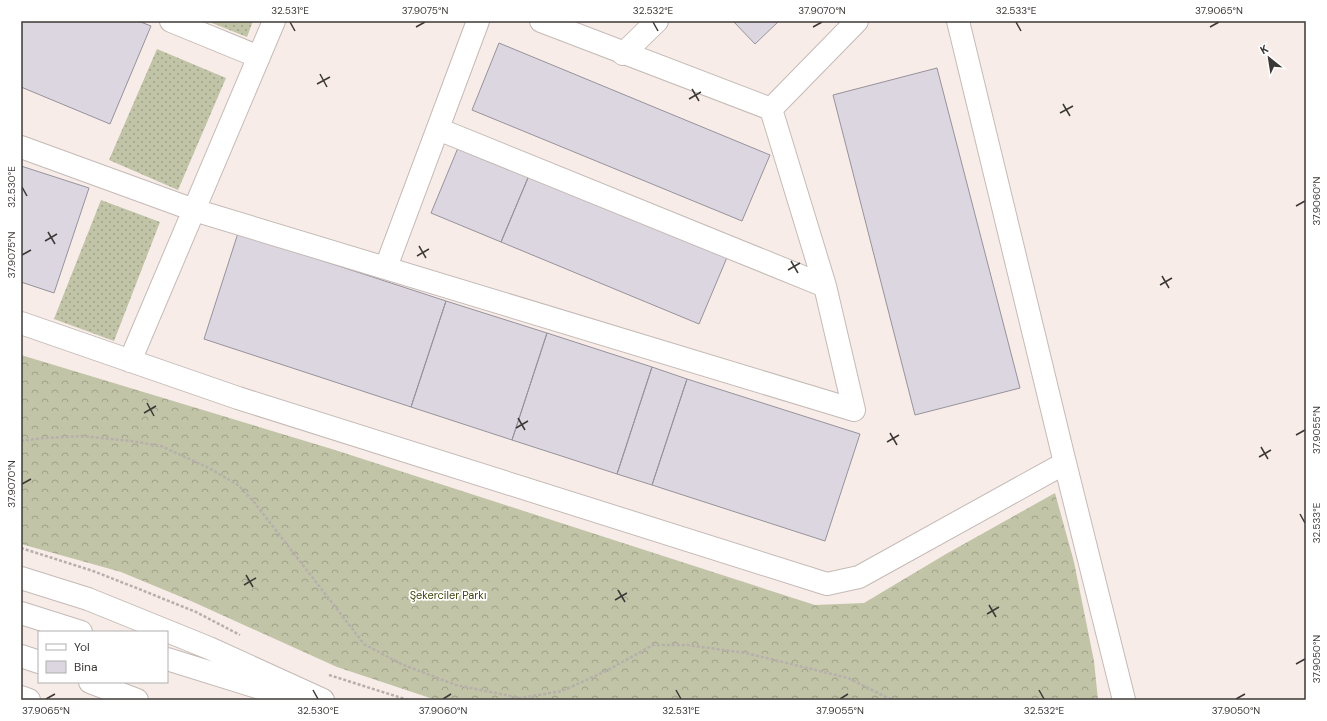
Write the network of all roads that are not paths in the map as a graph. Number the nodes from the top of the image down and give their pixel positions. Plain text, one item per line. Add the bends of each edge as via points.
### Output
1 (171, 21) edge
2 (274, 21) edge
3 (478, 21) edge
4 (541, 21) edge
5 (657, 21) edge
6 (857, 21) edge
7 (958, 21) edge
8 (623, 54) junction
9 (259, 57) junction
10 (771, 109) junction
11 (438, 129) junction
12 (21, 147) edge
13 (194, 210) junction
14 (386, 267) junction
15 (825, 286) junction
16 (21, 322) edge
17 (130, 361) junction
18 (1065, 463) junction
19 (21, 578) edge
20 (21, 614) edge
21 (78, 631) edge
22 (168, 631) edge
23 (168, 631) edge
24 (21, 656) edge
25 (168, 659) edge
26 (38, 662) edge
27 (93, 683) edge
28 (21, 697) edge
29 (29, 700) edge
30 (137, 700) edge
31 (299, 700) edge
32 (323, 700) edge
33 (1124, 700) edge

1 - 9 main road
2 - 9 main road
3 - 11 main road
4 - 8 main road
5 - 8 main road
6 - 10 main road
7 - 18 main road
8 - 10 main road
9 - 13 main road
10 - 15 main road
11 - 14 main road
11 - 15 main road
12 - 13 main road
13 - 14 main road
13 - 17 main road
14 - 15 main road via 854,410
16 - 17 main road
17 - 18 main road via 238,398 827,584 859,577
18 - 33 main road
19 - 23 main road via 88,599
20 - 21 main road
22 - 32 main road
24 - 26 main road
25 - 31 main road
27 - 30 main road
28 - 29 main road

